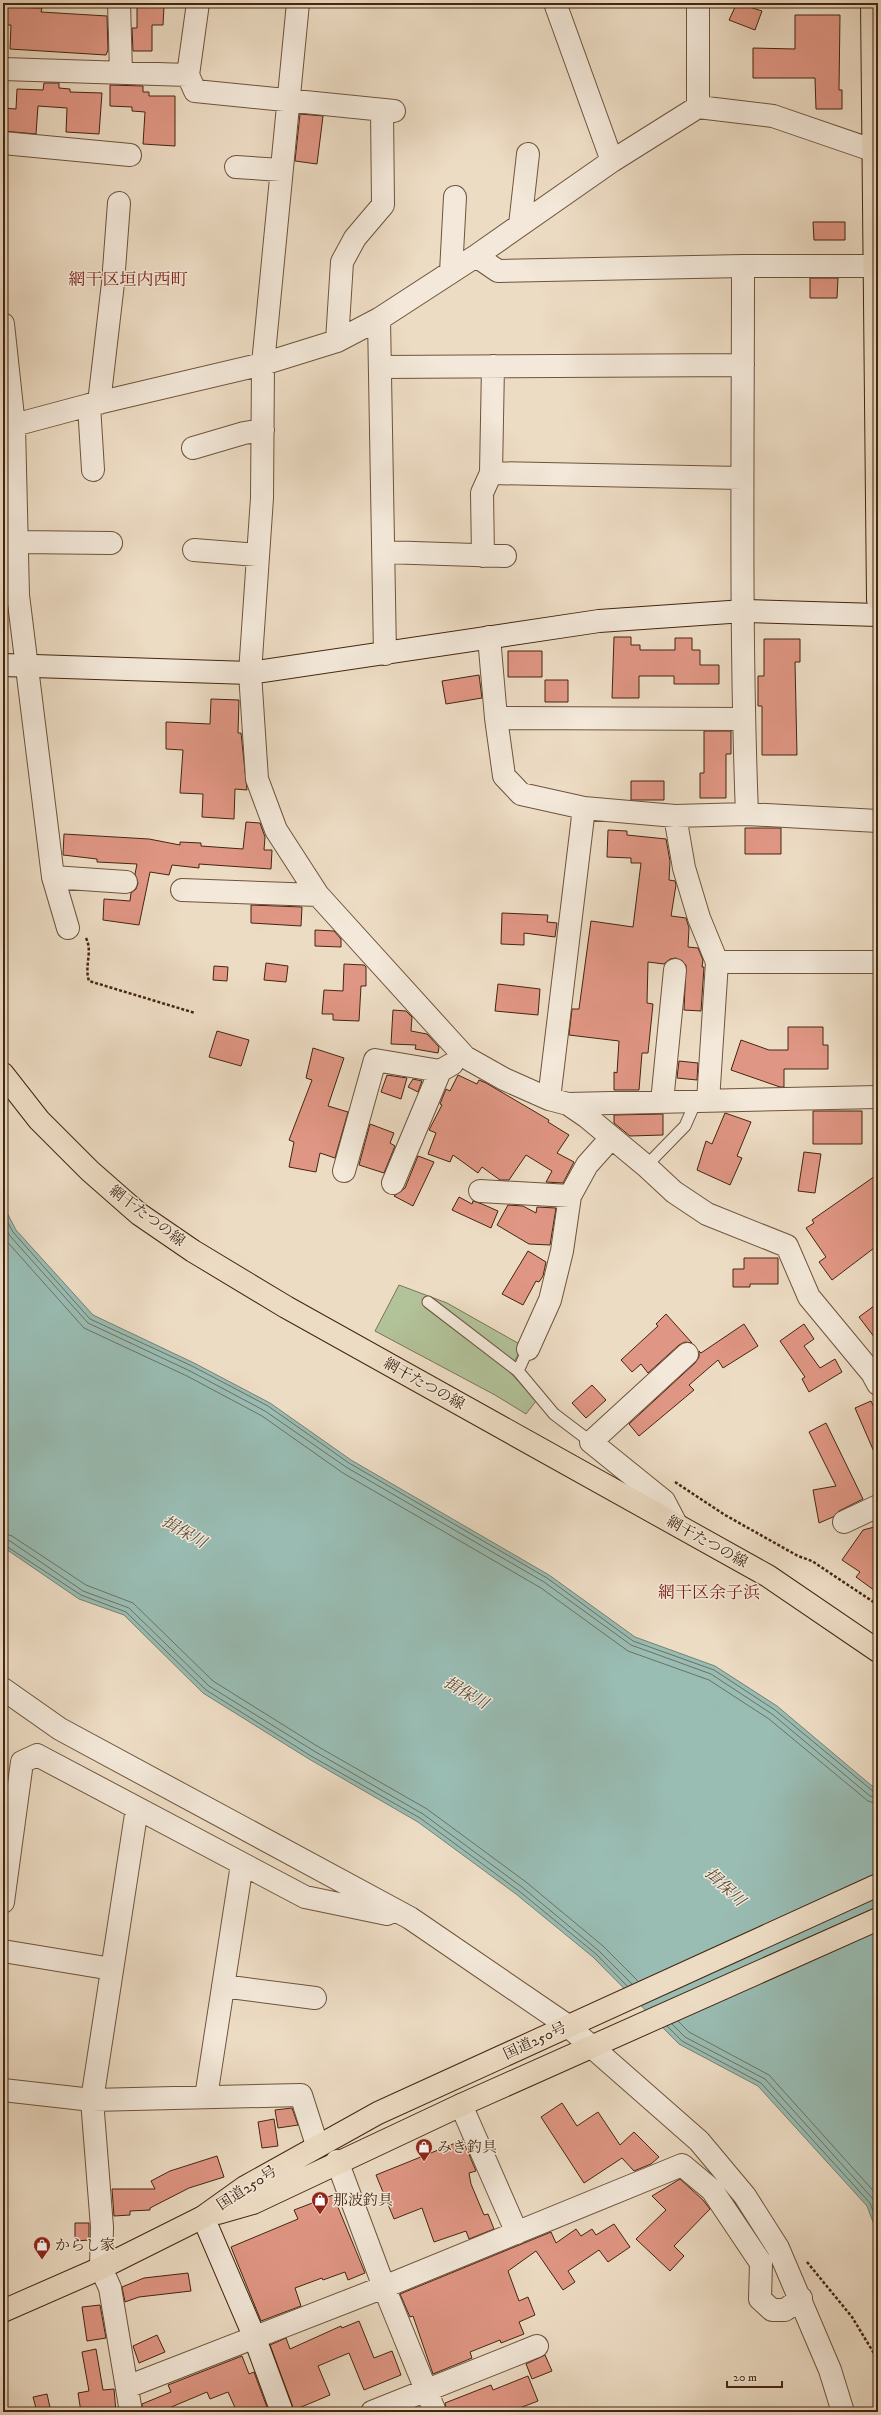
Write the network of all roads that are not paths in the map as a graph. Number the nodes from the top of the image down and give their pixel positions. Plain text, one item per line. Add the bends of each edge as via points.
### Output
1 (119, 3) edge
2 (198, 3) edge
3 (298, 3) edge
4 (555, 3) edge
5 (698, 3) edge
6 (872, 3) edge
7 (3, 69) edge
8 (121, 72) junction
9 (188, 75) junction
10 (288, 101) junction
11 (698, 107) junction
12 (3, 143) edge
13 (875, 152) edge
14 (528, 154) dead end
15 (130, 155) dead end
16 (612, 161) junction
17 (236, 167) dead end
18 (281, 170) junction
19 (455, 197) dead end
20 (119, 203) dead end
21 (520, 225) junction
22 (476, 256) junction
23 (743, 266) junction
24 (876, 266) edge
25 (451, 272) junction
26 (379, 319) junction
27 (3, 324) edge
28 (337, 341) junction
29 (263, 364) junction
30 (743, 365) junction
31 (493, 366) junction
32 (380, 367) junction
33 (6, 380) edge
34 (94, 404) junction
35 (9, 427) edge
36 (263, 430) junction
37 (193, 448) dead end
38 (93, 470) dead end
39 (491, 473) junction
40 (741, 478) junction
41 (17, 542) junction
42 (111, 543) dead end
43 (194, 550) dead end
44 (384, 552) junction
45 (258, 555) junction
46 (878, 600) edge
47 (744, 611) junction
48 (878, 615) edge
49 (488, 637) junction
50 (386, 654) junction
51 (3, 665) edge
52 (26, 665) junction
53 (250, 673) junction
54 (496, 718) junction
55 (743, 719) junction
56 (584, 808) junction
57 (747, 814) junction
58 (675, 816) junction
59 (878, 821) edge
60 (53, 877) junction
61 (126, 882) dead end
62 (182, 890) dead end
63 (318, 895) junction
64 (68, 928) road end
65 (717, 962) junction
66 (878, 962) edge
67 (675, 970) dead end
68 (465, 1057) junction
69 (440, 1071) junction
70 (3, 1074) edge
71 (878, 1097) edge
72 (702, 1101) junction
73 (558, 1102) junction
74 (662, 1102) junction
75 (611, 1138) junction
76 (646, 1166) junction
77 (344, 1171) dead end
78 (393, 1183) dead end
79 (480, 1191) dead end
80 (570, 1196) junction
81 (428, 1302) dead end
82 (528, 1349) joint
83 (686, 1354) dead end
84 (518, 1371) junction
85 (878, 1384) edge
86 (591, 1442) junction
87 (878, 1506) edge
88 (844, 1522) dead end
89 (676, 1524) junction
90 (876, 1648) edge
91 (3, 1689) edge
92 (137, 1808) junction
93 (242, 1864) junction
94 (878, 1885) edge
95 (3, 1895) edge
96 (410, 1918) junction
97 (878, 1919) edge
98 (3, 1951) edge
99 (112, 1969) junction
100 (223, 1986) junction
101 (315, 1998) dead end
102 (575, 2023) junction
103 (597, 2043) junction
104 (3, 2090) edge
105 (206, 2097) junction
106 (92, 2100) junction
107 (461, 2105) junction
108 (317, 2145) junction
109 (338, 2161) junction
110 (203, 2217) junction
111 (517, 2233) junction
112 (101, 2268) junction
113 (384, 2287) junction
114 (801, 2298) junction
115 (3, 2311) edge
116 (254, 2336) junction
117 (537, 2346) dead end
118 (127, 2387) junction
119 (426, 2390) junction
120 (131, 2412) edge
121 (282, 2412) edge
122 (372, 2412) edge
123 (435, 2412) edge
124 (843, 2412) edge

1 - 8 street
2 - 9 street
3 - 10 street
4 - 16 street
5 - 11 street
6 - 13 main road
7 - 8 street
8 - 9 street
9 - 10 street via 195,91
10 - 18 street
10 - 28 street via 388,110 383,205 355,238 342,262
11 - 13 street via 773,116
11 - 16 street
12 - 15 street
13 - 24 main road
14 - 21 street
16 - 21 street
17 - 18 street
18 - 29 street
19 - 25 street
20 - 34 street via 113,283
21 - 22 street
22 - 23 street via 498,271
22 - 25 street
23 - 24 street
23 - 30 street
24 - 46 main road
25 - 26 street
26 - 28 street
26 - 32 street
27 - 33 street
28 - 29 street
29 - 34 street
29 - 36 street
30 - 31 street
30 - 40 street
31 - 32 street
31 - 39 street
32 - 44 street
33 - 35 street
34 - 35 street
34 - 38 street
35 - 41 street
36 - 37 street
36 - 45 street
39 - 40 street
39 - 44 street via 482,493 494,556
40 - 47 street
41 - 42 street
41 - 52 street via 18,595
43 - 45 street
44 - 50 street
45 - 53 street
47 - 48 street
47 - 49 street via 599,621
47 - 55 street
49 - 50 street
49 - 54 street
50 - 53 street
51 - 52 street
52 - 53 street
52 - 60 street
53 - 63 street via 256,779 276,830
54 - 55 street
54 - 56 street via 504,776 521,794
55 - 57 street
56 - 58 street
56 - 73 street
57 - 58 street
57 - 59 street
58 - 65 street via 684,868 699,918
60 - 61 street
60 - 64 street
62 - 63 street
63 - 68 street
65 - 66 street
65 - 72 street
67 - 74 street
68 - 69 street
68 - 73 street via 504,1079
69 - 77 street via 375,1060
69 - 78 street
70 - 89 main road, 網干たつの線 via 39,1120 90,1171 139,1214 192,1251 286,1307
71 - 72 street
72 - 74 street
72 - 76 lane via 685,1126
73 - 74 street
73 - 75 street via 587,1117
75 - 76 street
75 - 80 street via 587,1165
76 - 85 street via 674,1192 707,1214 787,1246 809,1297 872,1373
79 - 80 street
80 - 82 street via 562,1251 550,1300
81 - 84 lane
82 - 84 lane
83 - 86 street
84 - 86 lane via 554,1414
86 - 89 street via 664,1501
87 - 88 street
89 - 90 main road, 網干たつの線 via 768,1576
91 - 96 street via 60,1729
92 - 93 street
92 - 95 street via 37,1755 22,1762
92 - 99 street
93 - 96 street via 305,1897
93 - 100 street
94 - 102 main road, 国道250号
96 - 102 street
97 - 103 main road, 国道250号
98 - 99 street
99 - 106 street
100 - 101 street
100 - 105 street
102 - 103 street
102 - 108 main road, 国道250号 via 378,2113
103 - 107 main road, 国道250号
103 - 114 street via 700,2141 745,2196 778,2248
104 - 106 street
105 - 106 street
105 - 108 street via 301,2095
106 - 112 street via 102,2227
107 - 109 main road, 国道250号
107 - 111 street
108 - 110 main road, 国道250号 via 245,2187
109 - 110 main road, 国道250号 via 253,2203
109 - 113 street
110 - 112 main road, 国道250号
110 - 116 street
111 - 113 street
111 - 114 street via 682,2165 712,2190 761,2263 760,2299 772,2310 784,2310
112 - 115 main road, 国道250号
112 - 118 street via 110,2288
113 - 116 street
113 - 119 street
114 - 124 street via 830,2370
116 - 118 street
116 - 121 street
117 - 119 street
118 - 120 street
119 - 122 street
119 - 123 street

